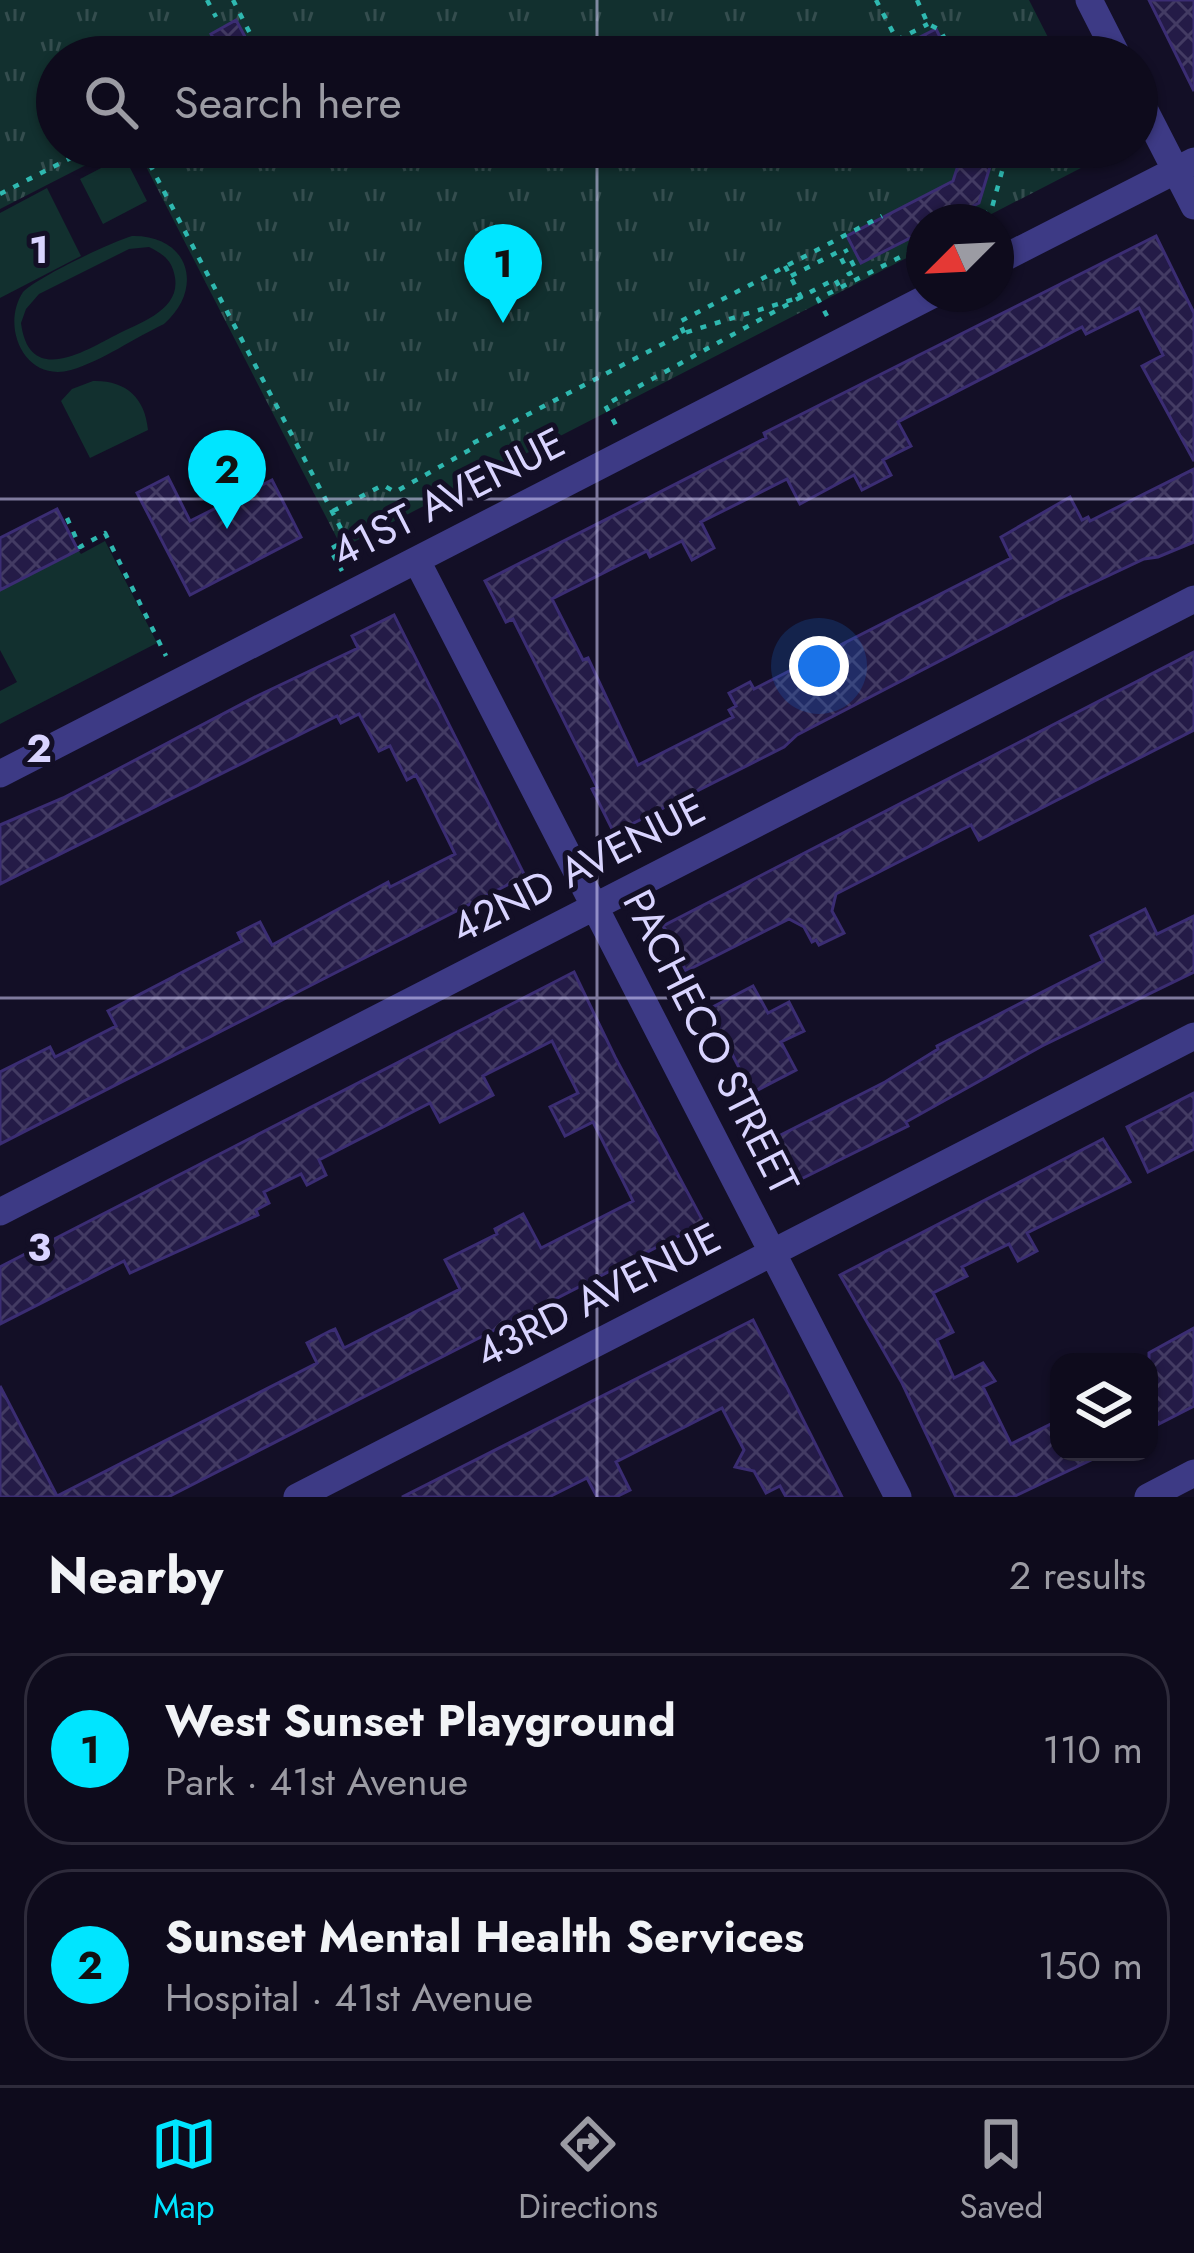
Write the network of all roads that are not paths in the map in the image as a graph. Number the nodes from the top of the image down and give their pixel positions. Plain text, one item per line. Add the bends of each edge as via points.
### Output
1 (1088, 0) edge
2 (1107, 36) edge
3 (1158, 126) edge
4 (1185, 166) edge
5 (1194, 206) edge
6 (1014, 253) edge
7 (906, 308) edge
8 (417, 561) junction
9 (1194, 598) edge
10 (0, 774) edge
11 (594, 907) junction
12 (1194, 1036) edge
13 (0, 1212) edge
14 (772, 1253) junction
15 (1194, 1473) edge
16 (296, 1497) edge
17 (898, 1497) edge
18 (1148, 1497) edge

1 - 2 street
3 - 4 street
4 - 5 street
4 - 6 street
7 - 8 street, 41ST AVENUE
8 - 10 street, 41ST AVENUE
8 - 11 street, PACHECO STREET
9 - 11 street, 42ND AVENUE
11 - 13 street, 42ND AVENUE
11 - 14 street, PACHECO STREET
12 - 14 street, 43RD AVENUE
14 - 16 street, 43RD AVENUE
14 - 17 street, PACHECO STREET
15 - 18 street

